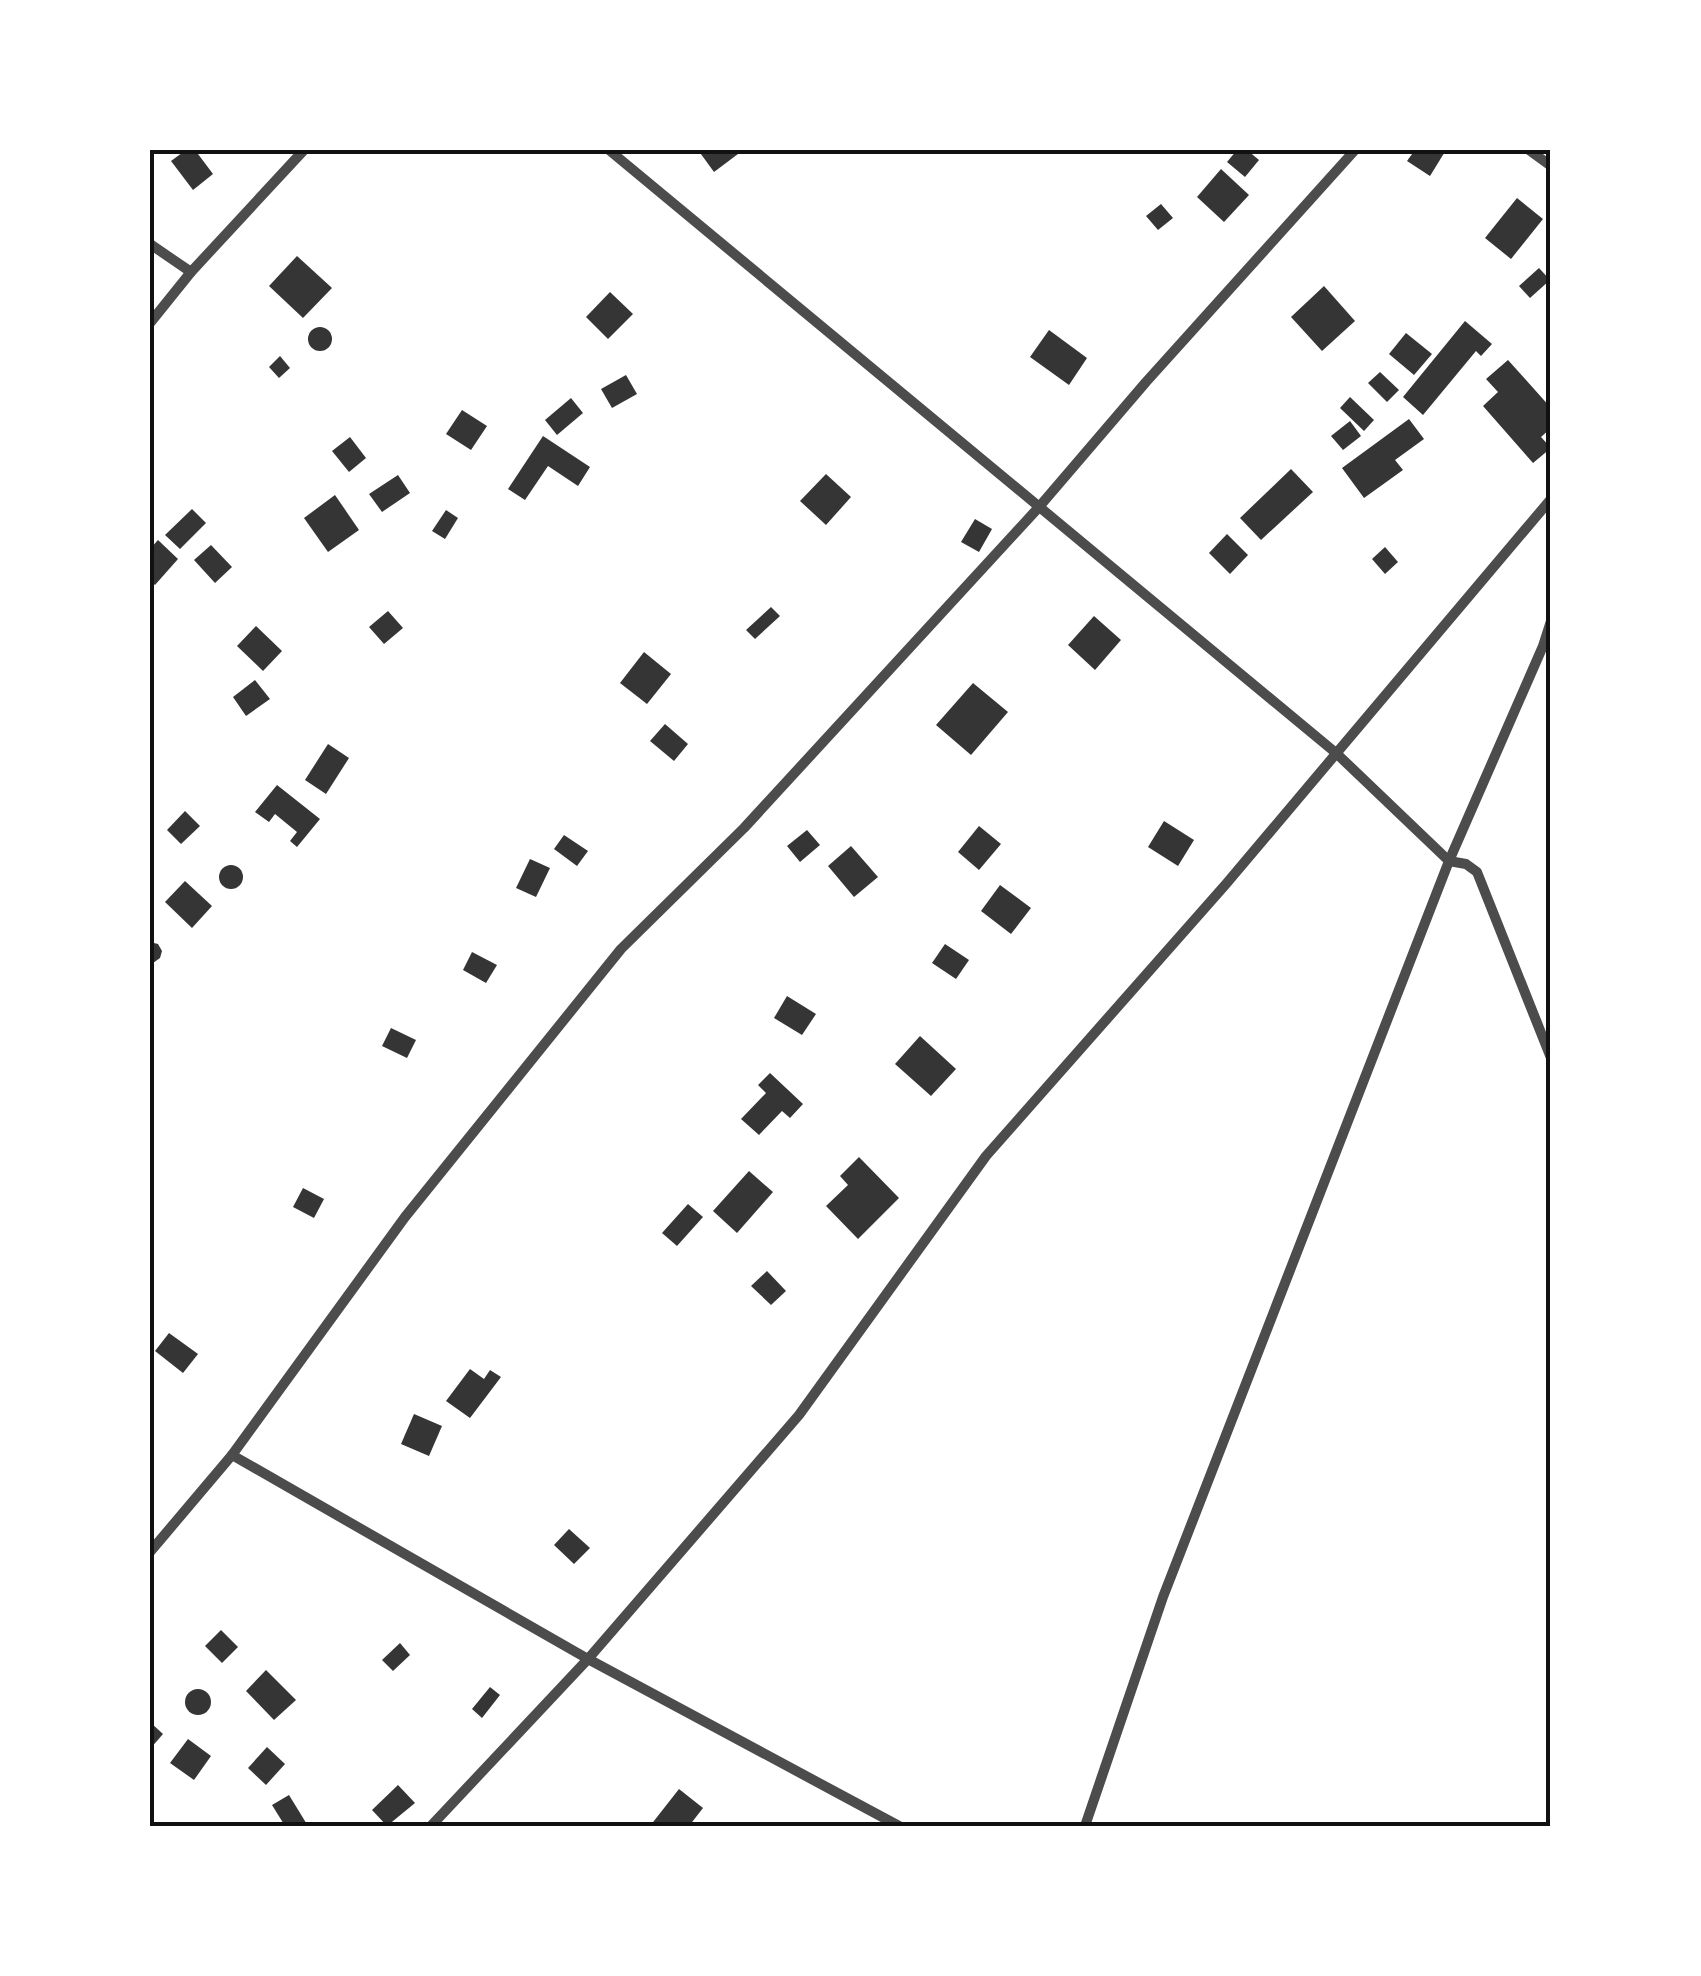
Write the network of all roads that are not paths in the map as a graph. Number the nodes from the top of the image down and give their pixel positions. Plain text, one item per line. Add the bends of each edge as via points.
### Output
1 (304, 150) edge
2 (609, 150) edge
3 (1355, 150) edge
4 (1529, 150) edge
5 (1551, 166) edge
6 (150, 244) edge
7 (190, 272) junction
8 (150, 323) edge
9 (1551, 499) edge
10 (1039, 507) junction
11 (1551, 621) edge
12 (1336, 753) junction
13 (1449, 861) junction
14 (1551, 1058) edge
15 (232, 1455) junction
16 (150, 1552) edge
17 (588, 1659) junction
18 (431, 1826) edge
19 (899, 1826) edge
20 (1085, 1826) edge

1 - 7 street
2 - 10 street
3 - 10 street
4 - 5 street
6 - 7 street
7 - 8 street
9 - 12 street
10 - 12 street
10 - 15 street via 744,828 621,949 405,1217
11 - 13 street
12 - 13 street
12 - 17 street via 986,1156 798,1415
13 - 14 street via 1477,872
13 - 20 street via 1163,1597
15 - 16 street
15 - 17 street
17 - 18 street
17 - 19 street

